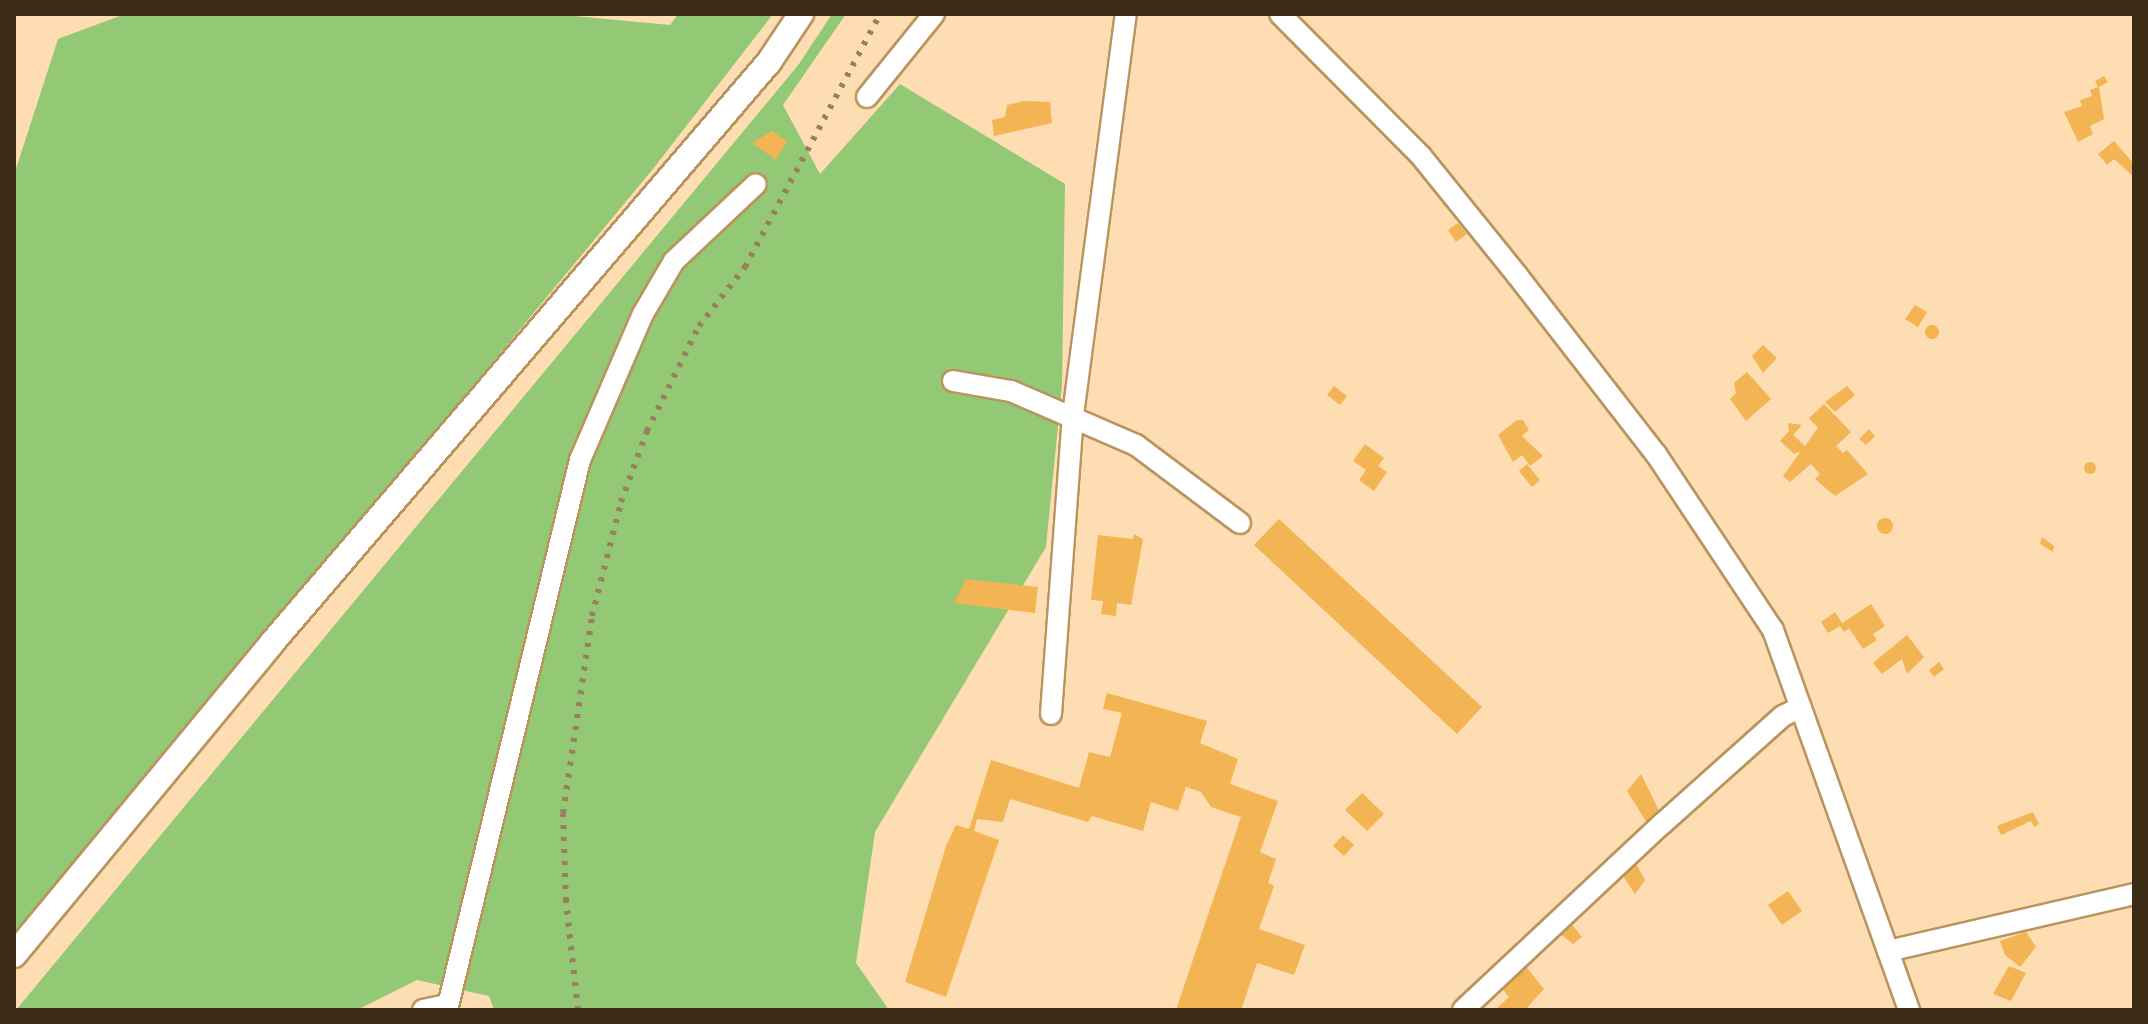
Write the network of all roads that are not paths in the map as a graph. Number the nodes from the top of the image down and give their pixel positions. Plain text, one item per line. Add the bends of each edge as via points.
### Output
1 (801, 14) edge
2 (934, 14) edge
3 (1126, 14) edge
4 (1280, 14) edge
5 (867, 97) dead end
6 (756, 184) dead end
7 (953, 381) dead end
8 (1073, 415) junction
9 (1240, 523) dead end
10 (1801, 707) junction
11 (1051, 714) dead end
12 (2134, 894) edge
13 (1888, 951) junction
14 (14, 955) edge
15 (447, 1007) edge
16 (423, 1010) edge
17 (1463, 1010) edge
18 (1909, 1010) edge

1 - 14 main road via 769,62 271,644
2 - 5 street
3 - 8 street
4 - 10 street via 1421,156 1656,454 1773,630
6 - 15 street via 674,261 643,314 580,460
7 - 8 street via 1011,391
8 - 9 street via 1136,445
8 - 11 street
10 - 13 street
10 - 17 street via 1783,716
12 - 13 street
13 - 18 street
15 - 16 street

